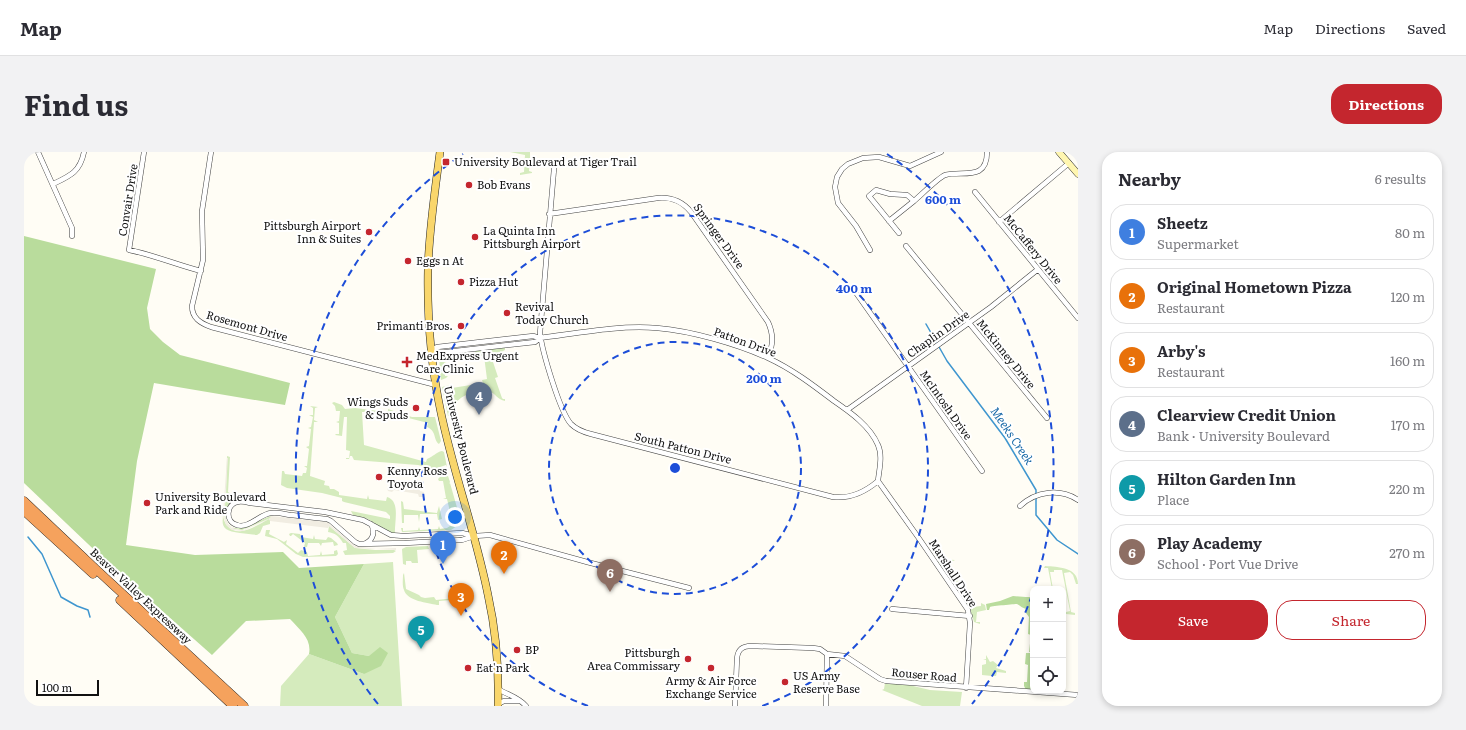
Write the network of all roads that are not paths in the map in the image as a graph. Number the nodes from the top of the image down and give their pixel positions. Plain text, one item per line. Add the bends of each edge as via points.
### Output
1 (38, 152) edge
2 (84, 152) edge
3 (144, 152) edge
4 (210, 152) edge
5 (440, 152) edge
6 (941, 152) edge
7 (987, 152) edge
8 (1059, 152) edge
9 (1069, 163) junction
10 (554, 169) dead end
11 (1078, 174) edge
12 (53, 184) junction
13 (975, 192) dead end
14 (914, 201) junction
15 (549, 214) junction
16 (889, 221) junction
17 (999, 222) junction
18 (899, 234) dead end
19 (72, 236) dead end
20 (906, 246) dead end
21 (870, 250) dead end
22 (1037, 270) junction
23 (201, 271) junction
24 (854, 290) dead end
25 (1078, 318) edge
26 (969, 322) junction
27 (540, 338) junction
28 (431, 350) junction
29 (768, 358) junction
30 (908, 366) junction
31 (436, 385) junction
32 (847, 410) junction
33 (1047, 418) dead end
34 (982, 471) dead end
35 (878, 481) junction
36 (1078, 500) edge
37 (24, 501) edge
38 (1020, 506) dead end
39 (24, 511) edge
40 (370, 523) junction
41 (474, 536) junction
42 (365, 544) junction
43 (688, 588) dead end
44 (892, 609) dead end
45 (970, 616) junction
46 (827, 654) junction
47 (966, 688) junction
48 (498, 689) junction
49 (1078, 695) edge
50 (521, 701) junction
51 (498, 705) edge
52 (233, 706) edge
53 (244, 706) edge
54 (526, 706) edge
55 (735, 706) edge
56 (826, 706) edge

1 - 12 street
2 - 12 street via 77,170
3 - 23 street, Convair Drive via 129,250
4 - 23 street, Rosemont Drive via 202,211 204,255
5 - 28 main road, University Boulevard via 428,268
6 - 21 street via 910,166 879,157 860,158 840,171 836,182 836,200
7 - 14 street via 986,163 980,170 969,174 945,176
8 - 9 main road
9 - 11 main road
9 - 17 street
10 - 15 street, South Patton Drive
12 - 19 street via 72,228
13 - 17 street, McCaffery Drive
14 - 16 street
14 - 16 street via 907,195 876,190 869,196
15 - 27 street, South Patton Drive
15 - 29 street, Springer Drive via 658,198 683,203 766,318 772,336
16 - 18 street
17 - 22 street, McCaffery Drive
20 - 26 street, McKinney Drive
22 - 25 street, McCaffery Drive
22 - 26 street, Chaplin Drive
23 - 31 street, Rosemont Drive via 192,310 202,324
24 - 30 street, McIntosh Drive
26 - 30 street, Chaplin Drive
26 - 33 street, McKinney Drive
27 - 28 street, Patton Drive via 535,342 438,353
27 - 29 street, Patton Drive via 615,329 655,328 693,334
27 - 35 street, South Patton Drive via 564,413 572,425 581,431 833,497 852,496
28 - 31 main road, University Boulevard
29 - 32 street, Patton Drive via 796,374
30 - 32 street, Chaplin Drive
30 - 34 street, McIntosh Drive
31 - 41 main road, University Boulevard via 449,446
32 - 35 street, Patton Drive via 869,430 878,445
35 - 45 street, Marshall Drive via 965,604
36 - 38 street via 1052,492 1033,498
37 - 53 highway, Beaver Valley Expressway
39 - 52 highway, Beaver Valley Expressway
40 - 41 street via 391,536 462,533
40 - 42 street via 374,534
40 - 42 street via 325,512 246,502 235,503 228,512 231,522 239,526 272,513 327,519 355,542
41 - 42 street via 462,540
41 - 43 street via 493,536
41 - 48 main road, University Boulevard via 489,596
44 - 45 street
45 - 47 street, Marshall Drive
46 - 47 street, Rouser Road via 845,656 884,680
46 - 55 street, Rouser Road via 813,648 742,648 737,655
46 - 56 street
47 - 49 street, Rouser Road
48 - 50 street
48 - 51 main road, University Boulevard
50 - 51 street via 504,700
50 - 54 street

